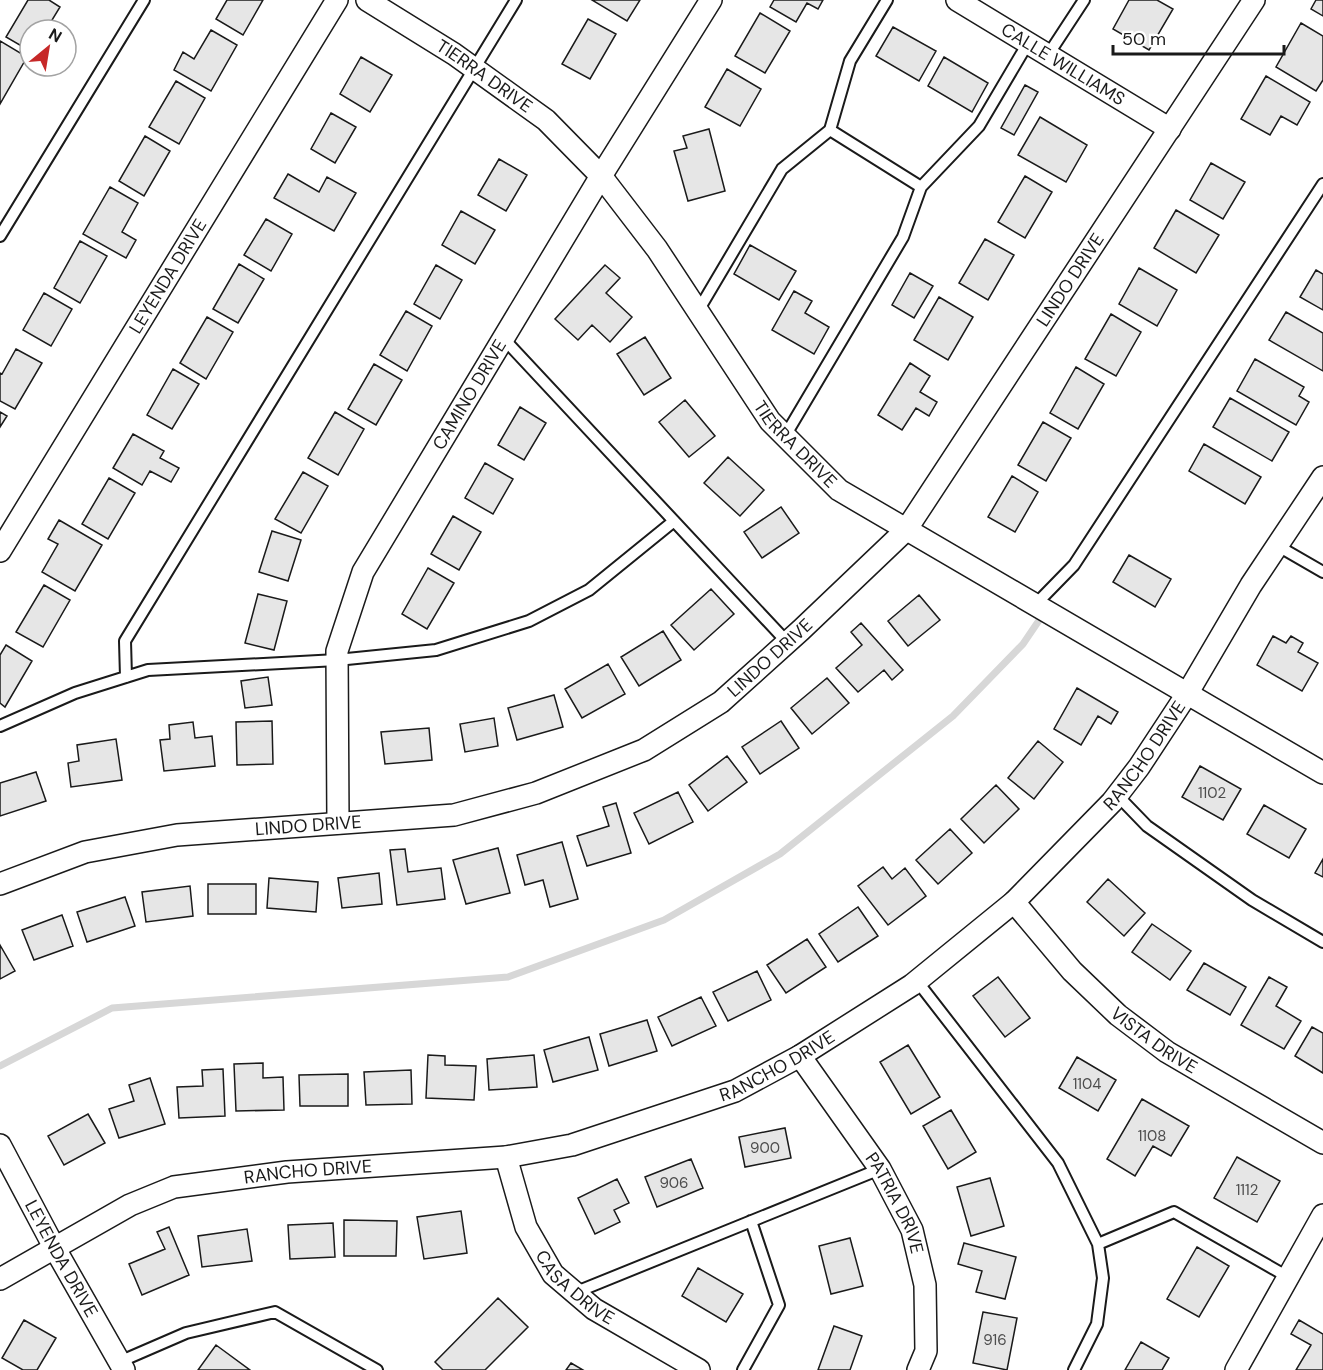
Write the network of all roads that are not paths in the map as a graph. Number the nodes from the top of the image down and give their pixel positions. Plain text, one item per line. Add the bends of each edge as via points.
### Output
1 (144, 0) edge
2 (337, 0) edge
3 (367, 0) edge
4 (516, 0) edge
5 (711, 0) edge
6 (887, 0) edge
7 (957, 0) edge
8 (1084, 0) edge
9 (1254, 0) edge
10 (1028, 43) junction
11 (1048, 55) junction
12 (473, 68) junction
13 (1170, 129) junction
14 (830, 130) junction
15 (601, 176) junction
16 (1323, 184) edge
17 (921, 187) junction
18 (0, 236) edge
19 (698, 311) junction
20 (503, 338) junction
21 (785, 435) junction
22 (1323, 477) edge
23 (674, 521) junction
24 (906, 530) junction
25 (1278, 546) junction
26 (0, 551) edge
27 (1323, 572) edge
28 (1035, 605) junction
29 (787, 642) junction
30 (337, 660) junction
31 (126, 677) junction
32 (1187, 694) junction
33 (0, 726) edge
34 (1323, 773) edge
35 (1118, 795) junction
36 (338, 823) junction
37 (0, 884) edge
38 (1014, 902) junction
39 (1323, 942) edge
40 (917, 981) junction
41 (800, 1056) junction
42 (1323, 1143) edge
43 (0, 1145) edge
44 (506, 1157) junction
45 (880, 1169) junction
46 (1323, 1215) edge
47 (751, 1221) junction
48 (1098, 1244) junction
49 (54, 1247) junction
50 (1288, 1276) junction
51 (0, 1280) edge
52 (574, 1293) junction
53 (122, 1366) edge
54 (377, 1370) edge
55 (699, 1370) edge
56 (743, 1370) edge
57 (918, 1370) edge
58 (1074, 1370) edge
59 (1236, 1370) edge

1 - 18 lane
2 - 26 street, LEYENDA DRIVE
3 - 12 street, TIERRA DRIVE
4 - 12 lane
5 - 15 street, CAMINO DRIVE
6 - 14 lane via 850,62
7 - 10 street, CALLE WILLIAMS
8 - 11 lane
9 - 13 street, LINDO DRIVE
10 - 11 street, CALLE WILLIAMS
10 - 17 lane via 979,126
11 - 13 street, CALLE WILLIAMS
12 - 15 street, TIERRA DRIVE via 546,120
12 - 31 lane via 125,641
13 - 24 street, LINDO DRIVE
14 - 17 lane
14 - 19 lane via 782,169
15 - 19 street, TIERRA DRIVE
15 - 20 street, CAMINO DRIVE
16 - 28 lane via 1074,566
17 - 21 lane via 903,237
19 - 21 street, TIERRA DRIVE via 770,421
20 - 23 lane
20 - 30 street, CAMINO DRIVE via 363,572
21 - 24 street, TIERRA DRIVE via 839,490
22 - 25 street, RANCHO DRIVE
23 - 29 lane
23 - 30 lane via 590,590 529,621 436,650
24 - 28 street, TIERRA DRIVE
24 - 29 street, LINDO DRIVE
25 - 27 lane
25 - 32 street, RANCHO DRIVE
28 - 32 street, TIERRA DRIVE
29 - 36 street, LINDO DRIVE via 721,702 644,750 536,793 453,816
30 - 31 lane via 148,670
30 - 36 street, CAMINO DRIVE
31 - 33 lane via 75,693
32 - 34 street, TIERRA DRIVE
32 - 35 street, RANCHO DRIVE
35 - 38 street, RANCHO DRIVE
35 - 39 lane via 1147,826 1252,900
36 - 37 street, LINDO DRIVE via 177,835 85,852
38 - 40 street, RANCHO DRIVE
38 - 42 street, VISTA DRIVE via 1072,971 1118,1015 1167,1052
40 - 41 street, RANCHO DRIVE
40 - 48 lane via 1058,1163
41 - 44 street, RANCHO DRIVE via 735,1091 572,1145
41 - 45 street, PATRIA DRIVE
43 - 49 street, LEYENDA DRIVE
44 - 49 street, RANCHO DRIVE via 287,1172 174,1187 129,1205
44 - 52 street, CASA DRIVE via 526,1227 553,1274
45 - 47 lane
45 - 57 street, PATRIA DRIVE via 912,1230 925,1285 926,1351
46 - 50 street
47 - 52 lane
47 - 56 lane via 778,1305
48 - 50 lane via 1174,1212
48 - 58 lane via 1103,1278 1096,1324
49 - 51 street, RANCHO DRIVE
49 - 53 street, LEYENDA DRIVE
50 - 59 street
52 - 55 street, CASA DRIVE via 594,1309
53 - 54 lane via 186,1333 275,1312

